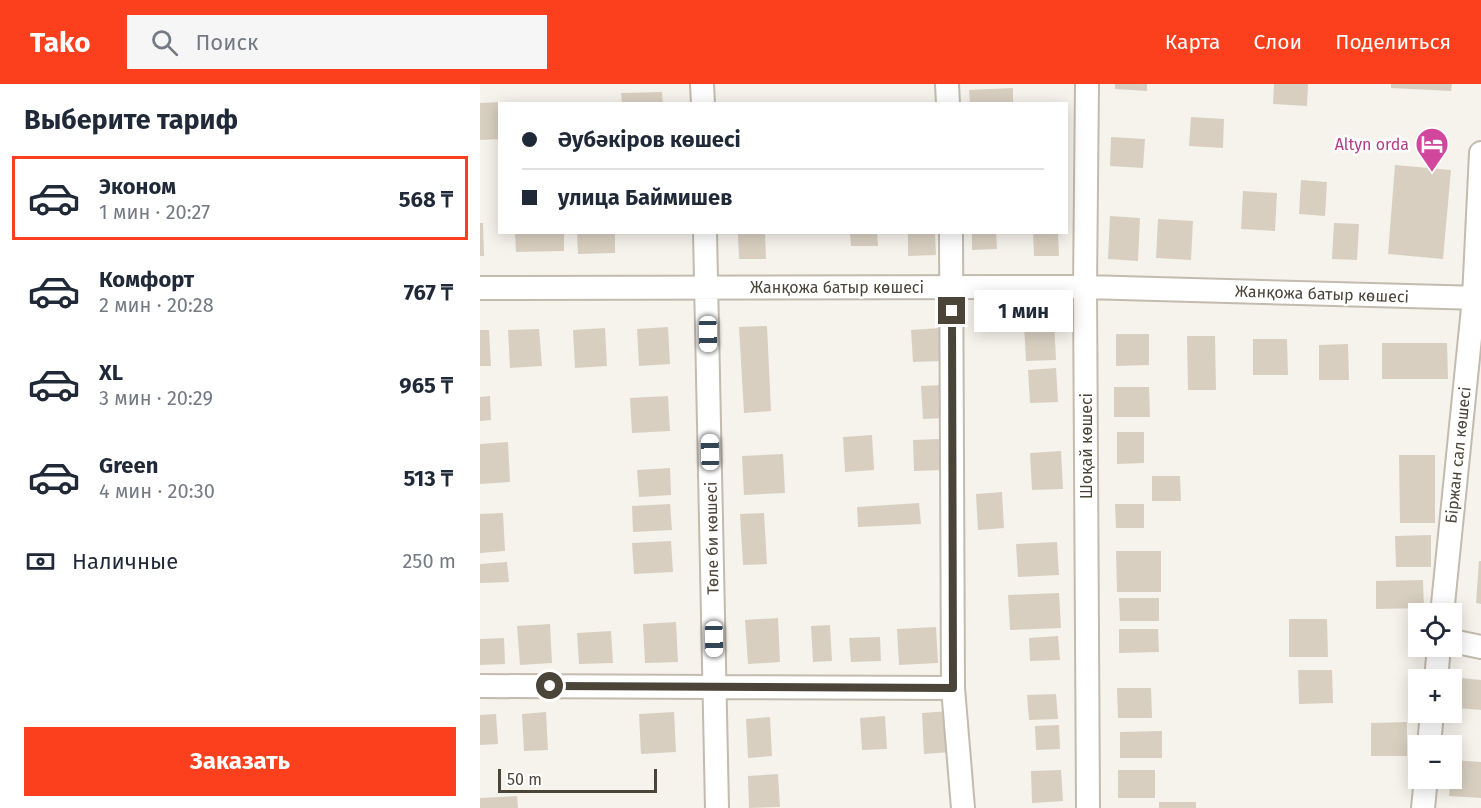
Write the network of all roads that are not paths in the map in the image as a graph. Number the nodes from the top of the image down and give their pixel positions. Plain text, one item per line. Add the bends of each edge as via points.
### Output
1 (702, 84) edge
2 (947, 84) edge
3 (1087, 84) edge
4 (703, 102) edge
5 (948, 102) edge
6 (1481, 153) edge
7 (705, 234) edge
8 (951, 234) edge
9 (706, 287) junction
10 (1085, 287) junction
11 (480, 288) edge
12 (952, 288) junction
13 (1478, 298) edge
14 (1443, 603) edge
15 (1462, 643) edge
16 (1481, 647) edge
17 (480, 686) edge
18 (715, 686) junction
19 (953, 688) junction
20 (1425, 789) edge
21 (717, 808) edge
22 (963, 808) edge
23 (1088, 808) edge
24 (1423, 808) edge

1 - 4 street
2 - 5 street
3 - 10 street, Шоқай көшесі
6 - 13 street, Біржан сал көшесі
7 - 9 street, Төле би көшесі
8 - 12 street
9 - 11 street, Жанқожа батыр көшесі
9 - 12 street, Жанқожа батыр көшесі
9 - 18 street, Төле би көшесі
10 - 12 street, Жанқожа батыр көшесі
10 - 13 street, Жанқожа батыр көшесі
10 - 23 street, Шоқай көшесі
12 - 19 street
13 - 14 street, Біржан сал көшесі
15 - 16 street
17 - 18 street
18 - 19 street
18 - 21 street, Төле би көшесі
19 - 22 street
20 - 24 street

